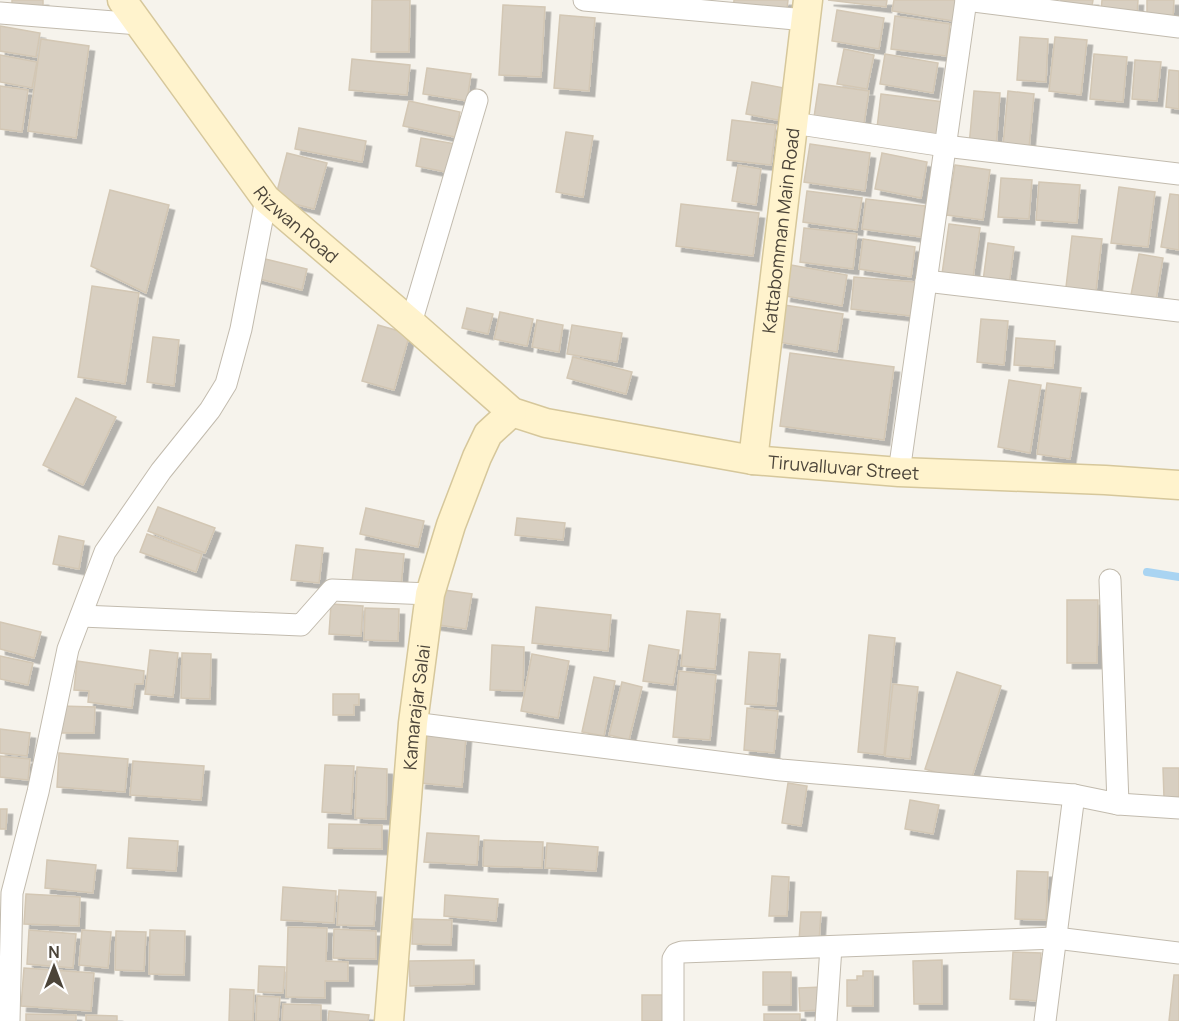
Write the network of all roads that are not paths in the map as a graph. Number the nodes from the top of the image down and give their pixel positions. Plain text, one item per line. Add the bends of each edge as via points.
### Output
1 (122, 0) edge
2 (584, 0) edge
3 (966, 0) edge
4 (807, 10) edge
5 (0, 13) edge
6 (139, 24) junction
7 (1179, 27) edge
8 (477, 100) dead end
9 (793, 123) junction
10 (945, 146) junction
11 (1179, 174) edge
12 (266, 199) junction
13 (926, 281) junction
14 (1179, 311) edge
15 (411, 323) junction
16 (512, 412) junction
17 (753, 460) junction
18 (899, 472) junction
19 (1179, 485) edge
20 (1110, 580) dead end
21 (430, 594) junction
22 (81, 616) junction
23 (413, 723) junction
24 (1074, 795) junction
25 (1118, 804) junction
26 (1179, 808) edge
27 (1056, 938) junction
28 (831, 947) junction
29 (1179, 953) edge
30 (9, 1021) edge
31 (389, 1021) edge
32 (674, 1021) edge
33 (826, 1021) edge
34 (1046, 1021) edge

1 - 6 street, Rizwan Road
2 - 4 street
3 - 7 street
3 - 10 street
4 - 9 street, Kattabomman Main Road
5 - 6 street
6 - 12 street, Rizwan Road
8 - 15 street
9 - 10 street
9 - 17 street, Kattabomman Main Road
10 - 11 street
10 - 13 street
12 - 15 street, Rizwan Road
12 - 22 street via 241,329 226,384 105,552
13 - 14 street
13 - 18 street
15 - 16 street, Rizwan Road
16 - 17 street, Tiruvalluvar Street via 546,423
16 - 21 street, Kamarajar Salai via 488,434 477,457
17 - 18 street, Tiruvalluvar Street
18 - 19 street, Tiruvalluvar Street
20 - 25 street
21 - 22 street via 332,590 301,625
21 - 23 street, Kamarajar Salai
22 - 30 street via 68,649 12,892
23 - 24 street via 781,770
23 - 31 street, Kamarajar Salai
24 - 25 street
24 - 27 street
25 - 26 street
27 - 28 street
27 - 29 street
27 - 34 street
28 - 32 street via 676,954
28 - 33 street

